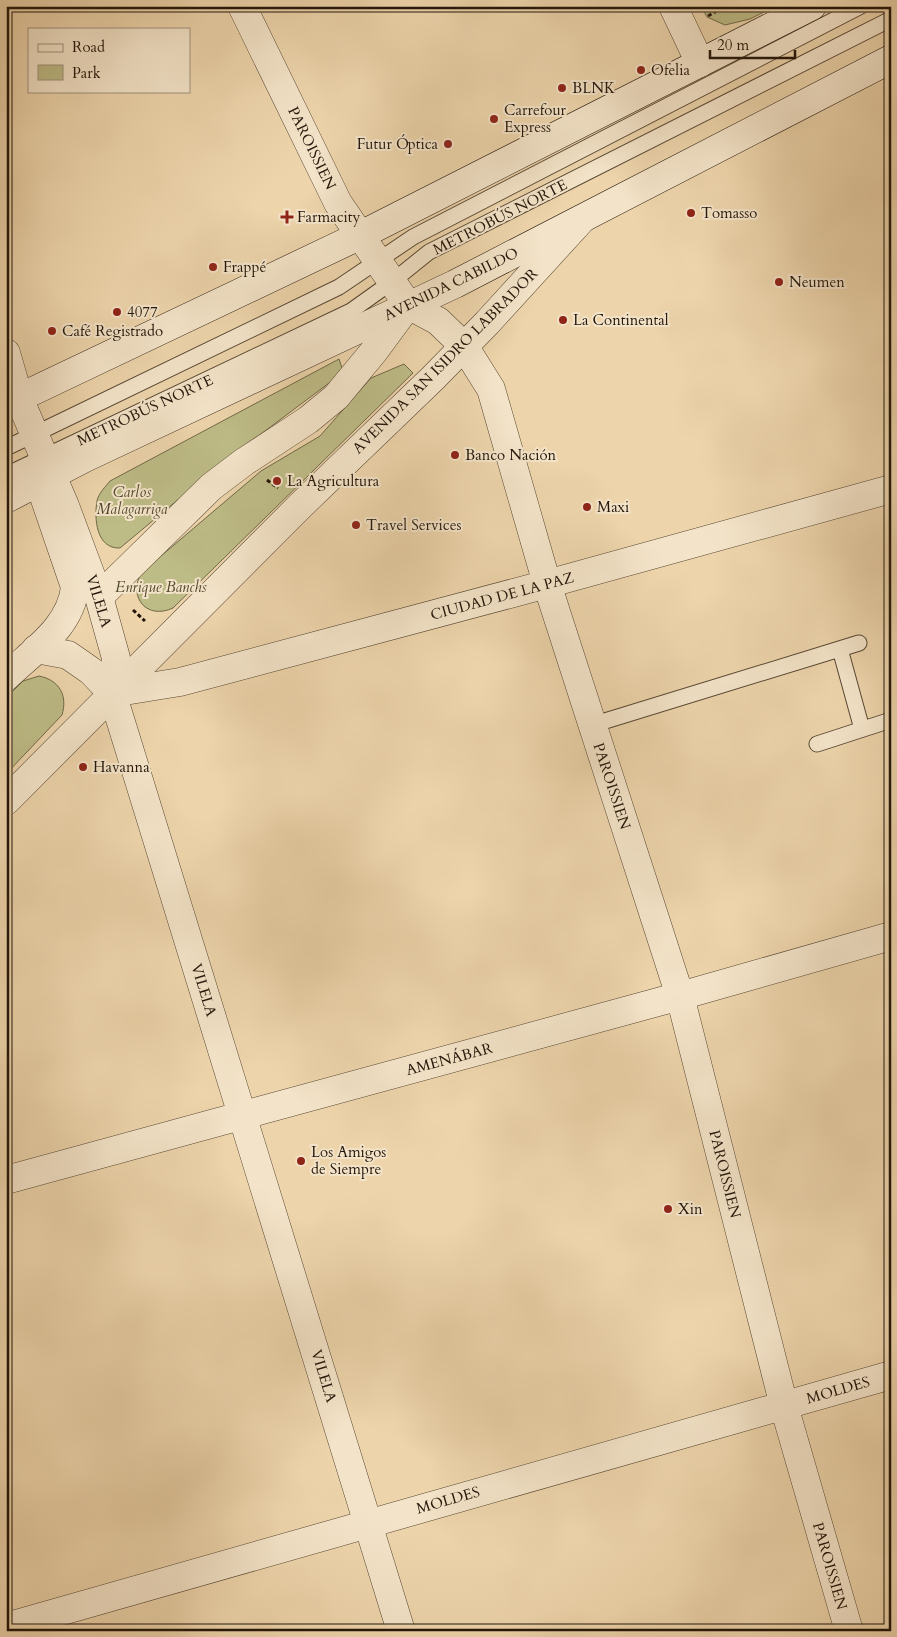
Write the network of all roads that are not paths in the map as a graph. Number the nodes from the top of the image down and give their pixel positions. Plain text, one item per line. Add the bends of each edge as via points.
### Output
1 (242, 6) edge
2 (673, 6) edge
3 (812, 6) edge
4 (861, 6) edge
5 (891, 19) edge
6 (891, 59) edge
7 (700, 63) junction
8 (584, 218) junction
9 (361, 235) junction
10 (377, 260) junction
11 (393, 282) junction
12 (408, 305) junction
13 (464, 346) junction
14 (6, 353) edge
15 (13, 401) edge
16 (6, 448) edge
17 (42, 462) junction
18 (6, 475) edge
19 (891, 489) edge
20 (6, 499) edge
21 (547, 584) junction
22 (99, 597) junction
23 (858, 643) dead end
24 (36, 649) junction
25 (840, 649) junction
26 (6, 677) edge
27 (112, 693) junction
28 (891, 720) edge
29 (592, 725) junction
30 (862, 729) junction
31 (817, 744) dead end
32 (6, 801) edge
33 (891, 936) edge
34 (680, 996) junction
35 (243, 1115) junction
36 (6, 1180) edge
37 (891, 1375) edge
38 (784, 1406) junction
39 (369, 1522) junction
40 (6, 1627) edge
41 (401, 1631) edge
42 (848, 1631) edge

1 - 9 street, PAROISSIEN via 338,203
2 - 7 street
3 - 7 street
4 - 10 lane, METROBÚS NORTE via 413,237
5 - 11 lane, METROBÚS NORTE via 428,252
6 - 8 street, AVENIDA CABILDO
7 - 9 street
8 - 12 street, AVENIDA CABILDO
8 - 13 street, AVENIDA SAN ISIDRO LABRADOR
9 - 10 street, PAROISSIEN
9 - 15 street
10 - 11 street, PAROISSIEN
10 - 17 lane, METROBÚS NORTE via 339,287
11 - 12 street, PAROISSIEN
11 - 17 lane, METROBÚS NORTE via 351,311
12 - 13 street, PAROISSIEN via 438,321
12 - 17 street, AVENIDA CABILDO
12 - 22 street via 336,397 211,488
13 - 21 street, PAROISSIEN via 491,389
13 - 27 street, AVENIDA SAN ISIDRO LABRADOR
14 - 15 street, VILELA
15 - 17 street, VILELA
16 - 17 lane, METROBÚS NORTE
17 - 18 lane, METROBÚS NORTE
17 - 20 street, AVENIDA CABILDO
17 - 22 street, VILELA
17 - 24 street, VILELA via 76,587 74,600 61,625
19 - 21 street, CIUDAD DE LA PAZ
21 - 27 street, CIUDAD DE LA PAZ via 180,682
21 - 29 street, PAROISSIEN
22 - 27 street, VILELA via 116,658
23 - 25 lane
24 - 26 street
24 - 27 street via 68,654 91,671
25 - 29 lane
25 - 30 lane
27 - 32 street, AVENIDA SAN ISIDRO LABRADOR
27 - 35 street, VILELA
28 - 30 lane
29 - 34 street, PAROISSIEN
30 - 31 lane
33 - 34 street, AMENÁBAR
34 - 35 street, AMENÁBAR
34 - 38 street, PAROISSIEN
35 - 36 street, AMENÁBAR
35 - 39 street, VILELA
37 - 38 street, MOLDES
38 - 39 street, MOLDES
38 - 42 street, PAROISSIEN
39 - 40 street, MOLDES
39 - 41 street, VILELA

